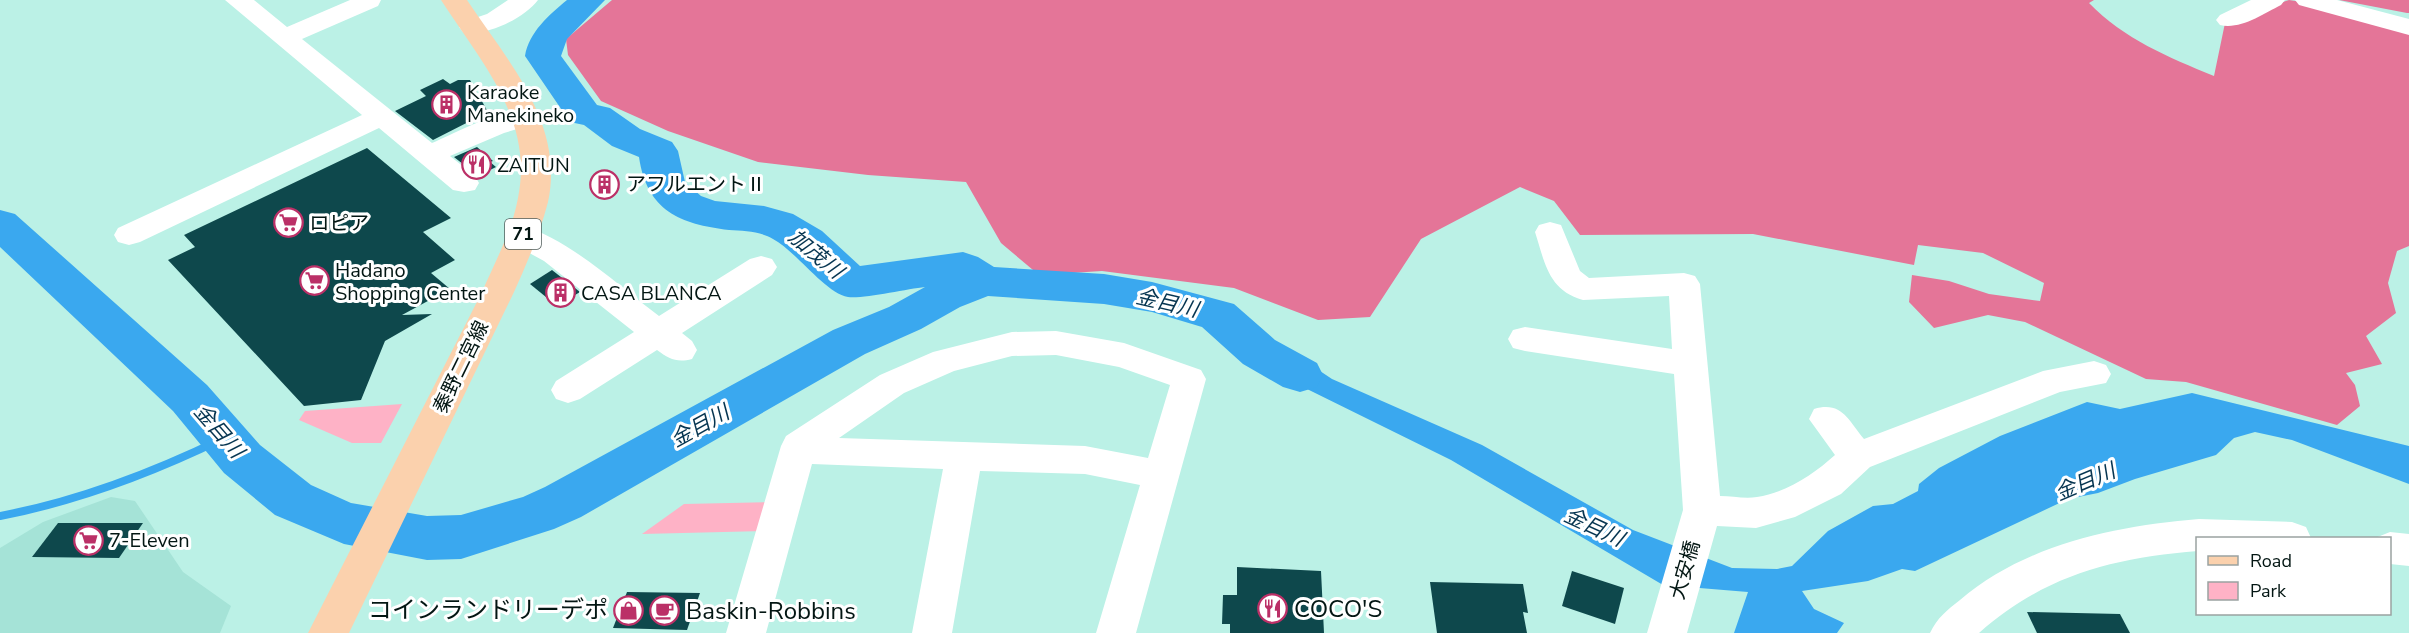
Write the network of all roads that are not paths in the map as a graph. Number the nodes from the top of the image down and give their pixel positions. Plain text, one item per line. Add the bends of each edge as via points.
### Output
1 (238, 0) edge
2 (454, 0) edge
3 (525, 0) edge
4 (2272, 0) edge
5 (2308, 0) edge
6 (369, 1) edge
7 (2229, 20) dead end
8 (472, 27) junction
9 (2409, 27) edge
10 (285, 37) junction
11 (380, 117) junction
12 (527, 117) junction
13 (428, 155) junction
14 (464, 183) dead end
15 (1550, 232) dead end
16 (129, 235) dead end
17 (522, 236) junction
18 (761, 267) dead end
19 (1547, 335) dead end
20 (669, 342) junction
21 (1690, 364) junction
22 (2094, 374) dead end
23 (587, 383) dead end
24 (1827, 419) dead end
25 (799, 446) junction
26 (964, 455) junction
27 (1857, 457) junction
28 (1161, 475) junction
29 (1701, 515) junction
30 (2282, 537) edge
31 (2391, 548) edge
32 (2409, 550) edge
33 (331, 626) edge
34 (1669, 627) edge
35 (746, 633) edge
36 (932, 633) edge
37 (1116, 633) edge
38 (1950, 633) edge

1 - 10 street
2 - 8 main road, 秦野二宮線 / 71
3 - 8 street via 496,19
4 - 7 street
5 - 9 street
6 - 10 street
8 - 12 main road, 秦野二宮線 / 71
10 - 11 street
11 - 13 street
11 - 16 street
12 - 13 street
12 - 17 main road, 秦野二宮線 / 71 via 534,137 537,181
13 - 14 street
15 - 21 street via 1566,277 1582,289 1684,284
17 - 20 street via 555,254
17 - 33 main road, 秦野二宮線 / 71
18 - 20 street
19 - 21 street
20 - 23 street
21 - 29 street
22 - 27 street via 2055,380
24 - 27 street
25 - 26 street via 818,451
25 - 28 street via 892,384 945,361 1012,344 1056,343 1124,356 1189,379
25 - 35 street
26 - 28 street via 1085,460
26 - 36 street
27 - 29 street via 1828,484 1782,506 1756,513
28 - 37 street
29 - 34 street, 大安橋
30 - 38 street via 2180,536 2105,546 2056,561 2003,591
31 - 32 street

